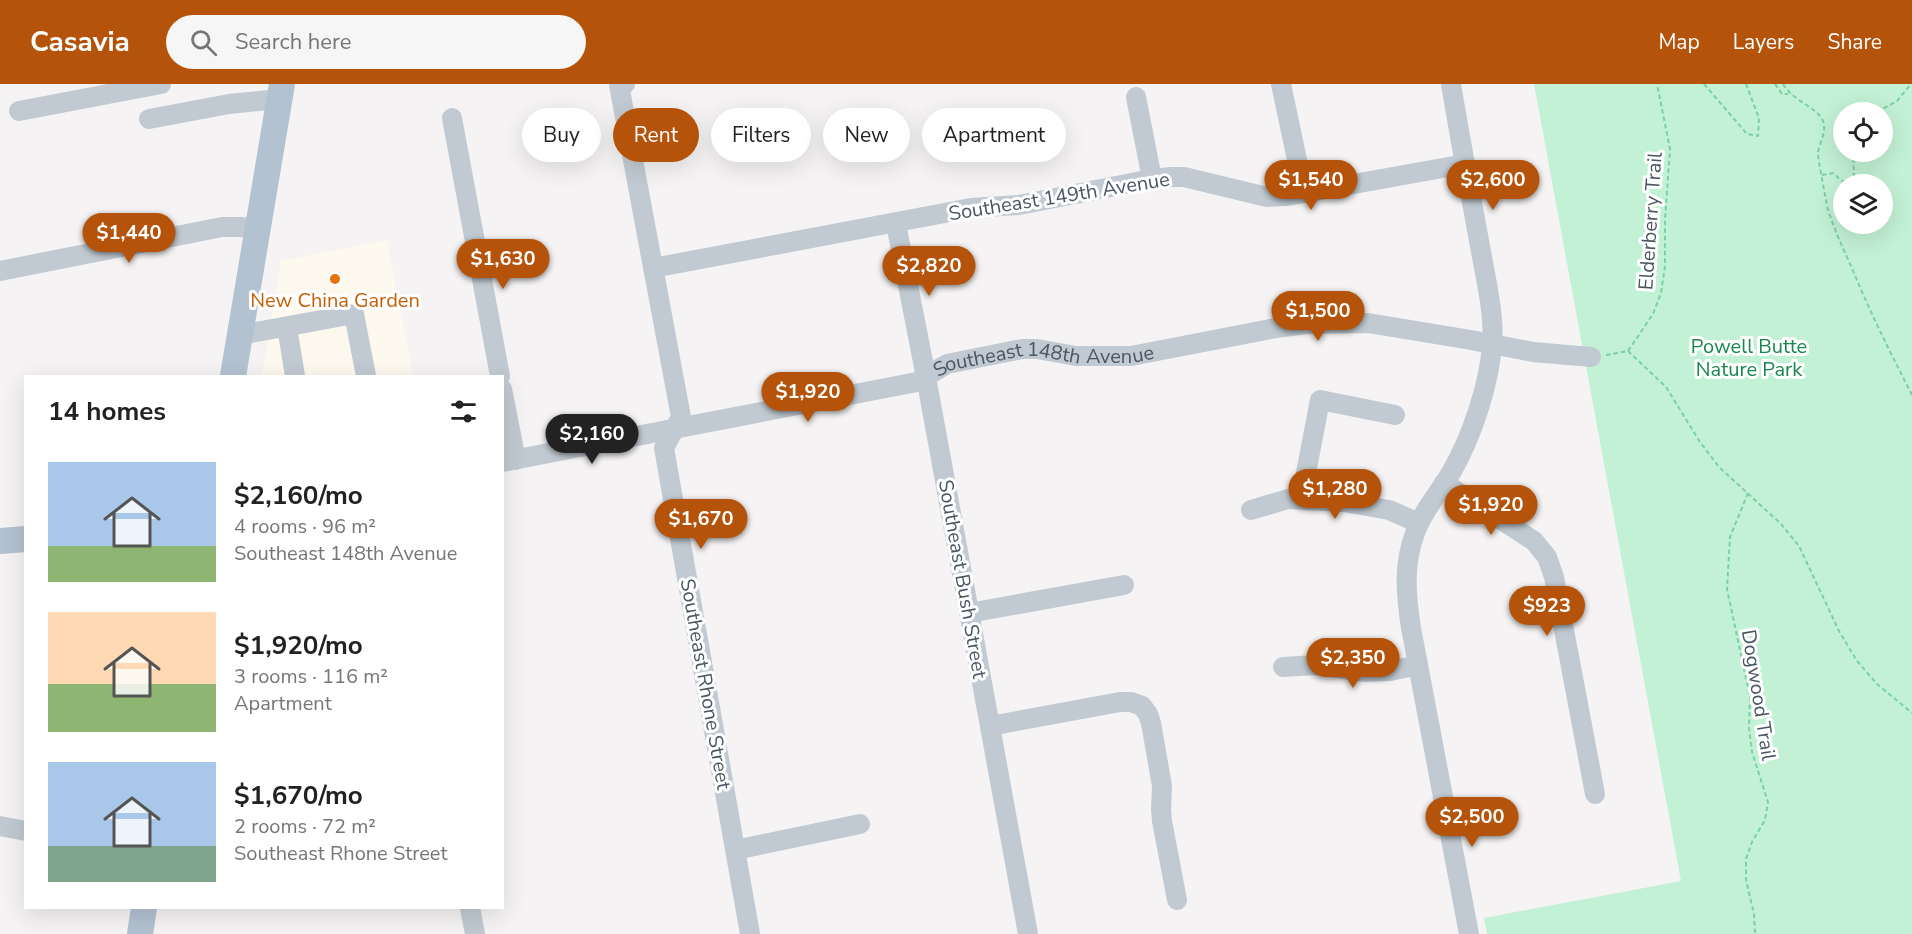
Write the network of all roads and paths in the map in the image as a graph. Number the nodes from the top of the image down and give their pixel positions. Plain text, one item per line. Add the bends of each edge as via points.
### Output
1 (161, 84) edge
2 (1281, 84) edge
3 (1451, 84) edge
4 (1657, 84) edge
5 (1704, 84) edge
6 (1746, 84) edge
7 (1774, 84) edge
8 (1783, 84) edge
9 (1911, 84) edge
10 (622, 85) edge
11 (280, 91) edge
12 (1789, 94) junction
13 (1136, 97) dead end
14 (1893, 103) edge
15 (19, 111) dead end
16 (452, 118) dead end
17 (149, 119) dead end
18 (1853, 162) edge
19 (1465, 164) junction
20 (1822, 175) junction
21 (1152, 179) junction
22 (1304, 193) junction
23 (896, 224) junction
24 (258, 229) junction
25 (653, 268) junction
26 (0, 271) edge
27 (287, 327) junction
28 (240, 335) junction
29 (1493, 344) junction
30 (1628, 351) junction
31 (1591, 357) joint
32 (233, 375) edge
33 (295, 375) edge
34 (366, 375) edge
35 (500, 375) edge
36 (926, 377) junction
37 (1912, 395) edge
38 (504, 409) edge
39 (1395, 415) dead end
40 (674, 430) junction
41 (509, 461) edge
42 (1444, 483) junction
43 (1748, 493) junction
44 (1301, 499) junction
45 (1251, 510) dead end
46 (1419, 523) junction
47 (24, 539) edge
48 (0, 541) edge
49 (1124, 585) dead end
50 (969, 613) junction
51 (1418, 665) junction
52 (1283, 667) dead end
53 (1912, 713) edge
54 (990, 726) junction
55 (1595, 794) dead end
56 (860, 824) dead end
57 (0, 826) edge
58 (24, 831) edge
59 (735, 850) junction
60 (1178, 900) dead end
61 (144, 909) edge
62 (470, 909) edge
63 (140, 934) edge
64 (475, 934) edge
65 (750, 934) edge
66 (1028, 934) edge
67 (1469, 934) edge
68 (1755, 934) edge

1 - 15 street
2 - 22 street
3 - 19 street
4 - 30 path, Elderberry Trail via 1670,149 1665,266 1653,314
5 - 6 path via 1747,134 1758,136 1759,118
7 - 12 path via 1782,94
8 - 12 path
9 - 14 path
10 - 25 street, Southeast Rhone Street
11 - 17 street
11 - 24 main road
12 - 20 path via 1813,108 1823,121 1817,155
13 - 21 street
16 - 35 street
18 - 20 path via 1852,181 1841,181 1834,173
19 - 22 street, Southeast 149th Avenue
19 - 29 street via 1490,303
20 - 37 path via 1835,229
21 - 22 street, Southeast 149th Avenue via 1184,177 1267,197
21 - 23 street, Southeast 149th Avenue
23 - 25 street, Southeast 149th Avenue
23 - 36 street, Southeast Bush Street
24 - 26 street via 222,227
24 - 28 main road
25 - 40 street, Southeast Rhone Street via 681,417
27 - 28 street
27 - 33 street
27 - 34 street via 354,314
28 - 32 main road
29 - 31 street, Southeast 148th Avenue
29 - 36 street, Southeast 148th Avenue via 1368,323 1306,324 1131,356 1076,356 1022,349 947,364
29 - 42 street via 1476,413
30 - 31 path
30 - 43 path via 1666,387 1719,467
36 - 40 street, Southeast 148th Avenue via 917,382
36 - 50 street, Southeast Bush Street
38 - 41 street
39 - 44 street via 1320,400
40 - 41 street, Southeast 148th Avenue
40 - 59 street, Southeast Rhone Street via 664,448
42 - 46 street
42 - 55 street via 1534,541 1547,557
43 - 53 path via 1799,546 1857,661
43 - 68 path, Dogwood Trail via 1730,537 1727,590 1750,697 1752,752 1767,802 1765,820 1746,859
44 - 45 street
44 - 46 street via 1372,506
46 - 51 street via 1405,584
47 - 48 main road
49 - 50 street
50 - 54 street, Southeast Bush Street
51 - 52 street via 1366,672 1316,664
51 - 67 street
54 - 60 street via 1120,702 1142,706 1151,723 1159,763 1162,821
54 - 66 street, Southeast Bush Street
56 - 59 street
57 - 58 street
59 - 65 street, Southeast Rhone Street
61 - 63 main road
62 - 64 street

